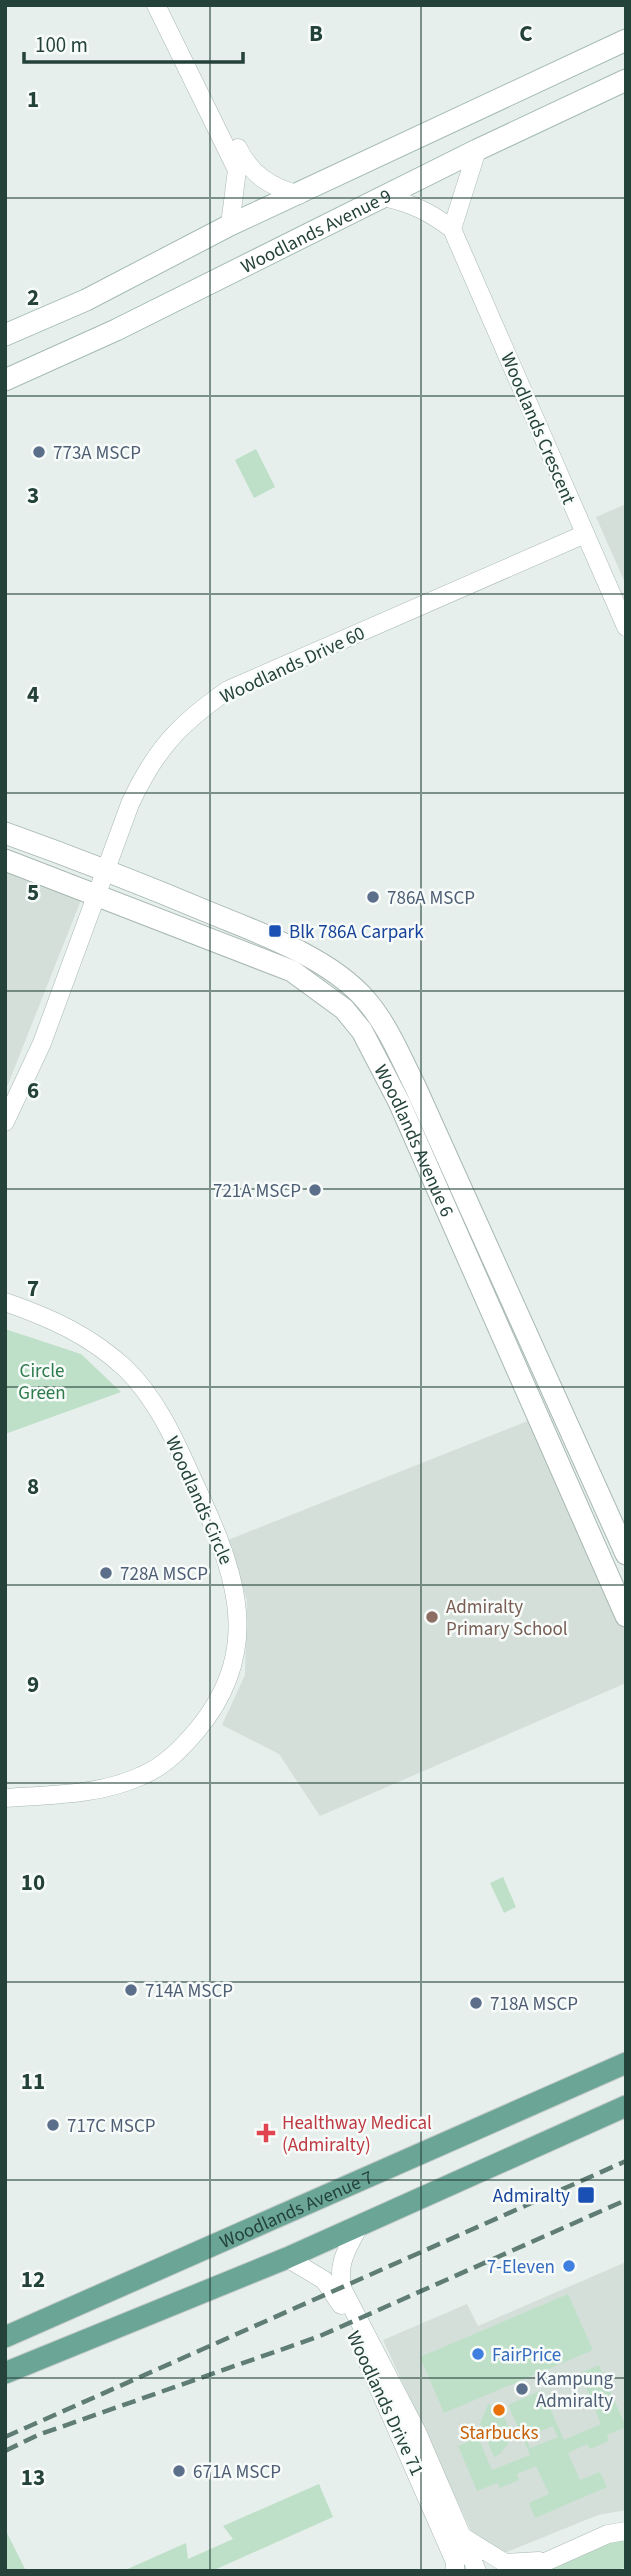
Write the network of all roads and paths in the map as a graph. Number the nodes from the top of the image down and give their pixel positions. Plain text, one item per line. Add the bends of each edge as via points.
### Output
1 (156, 5) edge
2 (169, 5) edge
3 (626, 40) edge
4 (626, 80) edge
5 (477, 150) junction
6 (299, 195) junction
7 (383, 197) junction
8 (230, 225) junction
9 (452, 229) junction
10 (5, 335) edge
11 (5, 380) edge
12 (585, 534) junction
13 (626, 627) edge
14 (5, 833) edge
15 (5, 860) edge
16 (107, 870) junction
17 (97, 897) junction
18 (5, 1122) edge
19 (5, 1302) edge
20 (626, 1554) edge
21 (626, 1616) edge
22 (5, 1798) edge
23 (626, 2063) edge
24 (626, 2106) edge
25 (358, 2228) junction
26 (287, 2258) junction
27 (10, 2330) edge
28 (5, 2373) edge
29 (626, 2531) edge
30 (463, 2537) junction
31 (546, 2560) junction
32 (456, 2571) edge
33 (477, 2571) edge
34 (525, 2571) edge

1 - 8 street via 237,170
2 - 6 street via 244,162 267,183
3 - 6 street, Woodlands Avenue 9
4 - 5 street, Woodlands Avenue 9
5 - 7 street, Woodlands Avenue 9
5 - 9 street
6 - 8 street, Woodlands Avenue 9
7 - 9 street via 430,212
7 - 11 street, Woodlands Avenue 9
8 - 10 street, Woodlands Avenue 9 via 86,300
9 - 12 street, Woodlands Crescent
12 - 13 street, Woodlands Crescent
12 - 16 street, Woodlands Drive 60 via 228,690 198,710 165,742 148,767
14 - 16 street, Woodlands Avenue 6
15 - 17 street, Woodlands Avenue 6
16 - 17 street, Woodlands Drive 60
16 - 20 street, Woodlands Avenue 6 via 279,941 337,975 364,997 386,1028 415,1086
17 - 18 street, Woodlands Drive 60 via 42,1043
17 - 21 street, Woodlands Avenue 6 via 292,971 344,1009 362,1031 399,1102
19 - 22 street, Woodlands Circle via 83,1334 126,1370 157,1406 230,1565 239,1627 224,1692 170,1758 141,1777 99,1788
23 - 27 main road, Woodlands Avenue 7
24 - 25 main road, Woodlands Avenue 7
25 - 26 main road, Woodlands Avenue 7
25 - 30 street, Woodlands Drive 71 via 338,2274 343,2290 417,2432
26 - 28 main road, Woodlands Avenue 7
26 - 32 street, Woodlands Drive 71 via 313,2271 335,2293 424,2485
29 - 31 street via 608,2533
30 - 31 street via 505,2563
30 - 33 street, Woodlands Drive 71
31 - 34 street

